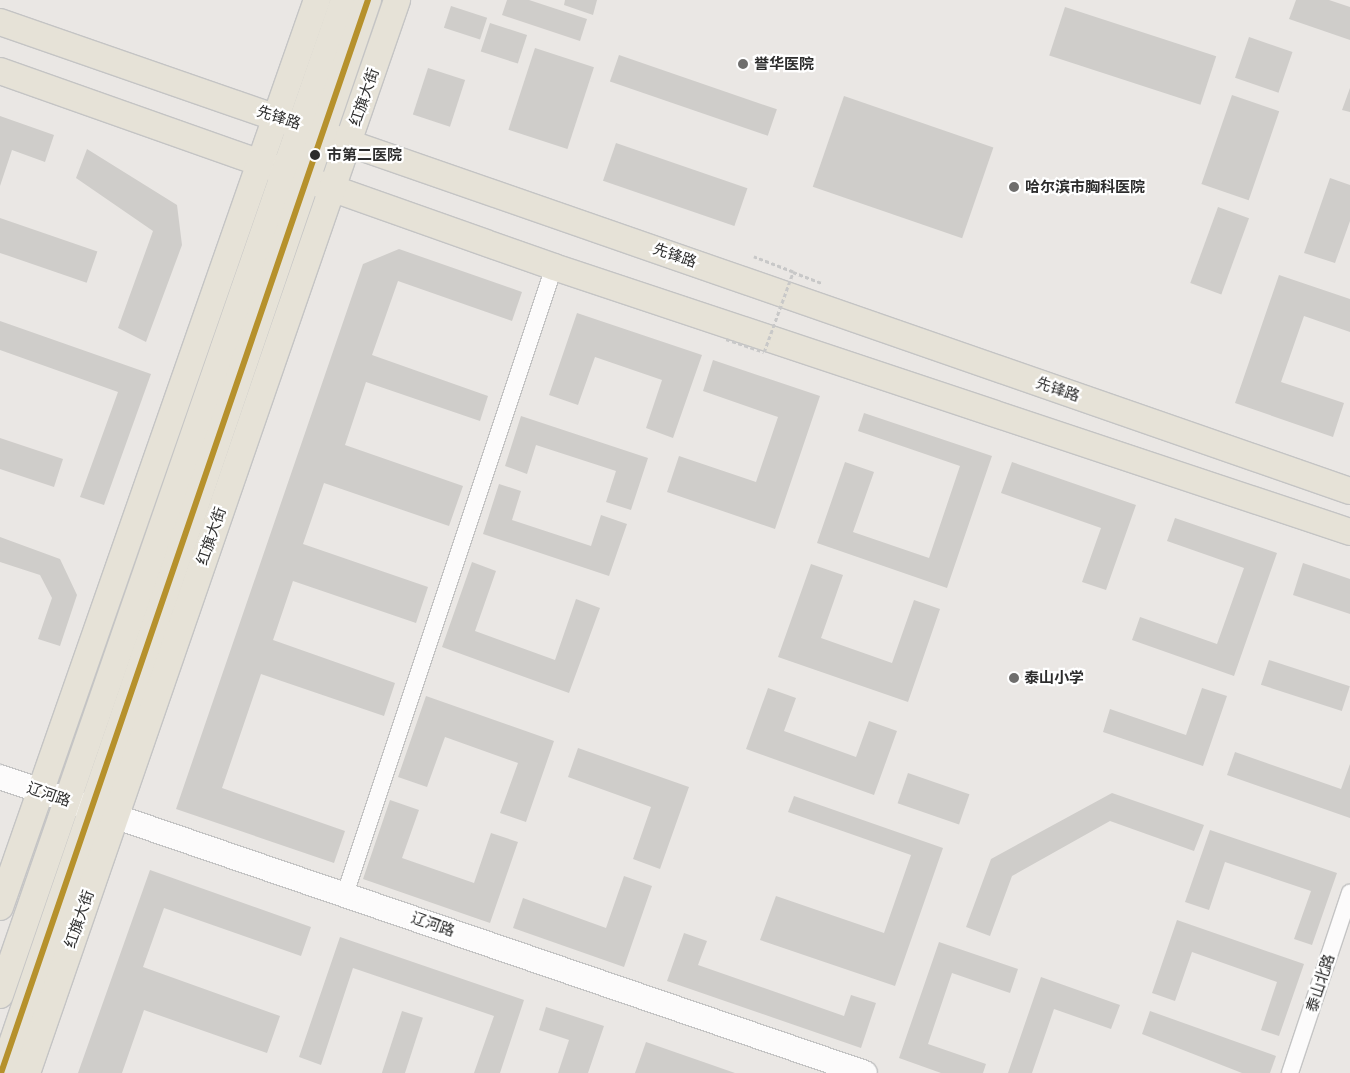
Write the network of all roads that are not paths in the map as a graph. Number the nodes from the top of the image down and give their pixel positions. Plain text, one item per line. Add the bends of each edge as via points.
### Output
1 (317, 0) edge
2 (344, 0) edge
3 (368, 0) edge
4 (397, 0) edge
5 (0, 22) edge
6 (0, 71) edge
7 (301, 124) junction
8 (349, 142) junction
9 (297, 173) junction
10 (554, 267) junction
11 (1350, 490) edge
12 (1350, 532) edge
13 (0, 777) edge
14 (0, 789) edge
15 (39, 796) junction
16 (66, 806) junction
17 (102, 818) junction
18 (1350, 893) edge
19 (345, 894) junction
20 (0, 908) edge
21 (0, 995) edge
22 (2, 1073) edge
23 (27, 1073) edge
24 (834, 1073) edge
25 (864, 1073) edge
26 (1290, 1073) edge

1 - 7 main road, 红旗大街
2 - 7 main road, 红旗大街
3 - 7 main road, 红旗大街
4 - 8 main road, 红旗大街
5 - 7 main road, 先锋路
6 - 9 main road
7 - 8 main road, 先锋路
7 - 9 main road, 红旗大街
8 - 9 main road, 红旗大街
8 - 11 main road, 先锋路
9 - 10 main road
9 - 15 main road, 红旗大街
9 - 16 main road, 红旗大街
9 - 17 main road, 红旗大街
10 - 12 main road
10 - 19 street
13 - 15 main road, 辽河路
14 - 15 main road, 辽河路
15 - 16 main road, 辽河路
15 - 20 main road, 红旗大街
16 - 17 main road, 辽河路
16 - 21 main road, 红旗大街
17 - 19 main road, 辽河路
17 - 22 main road, 红旗大街
17 - 23 main road, 红旗大街
17 - 24 main road, 辽河路
18 - 26 street, 泰山北路
19 - 25 main road, 辽河路

